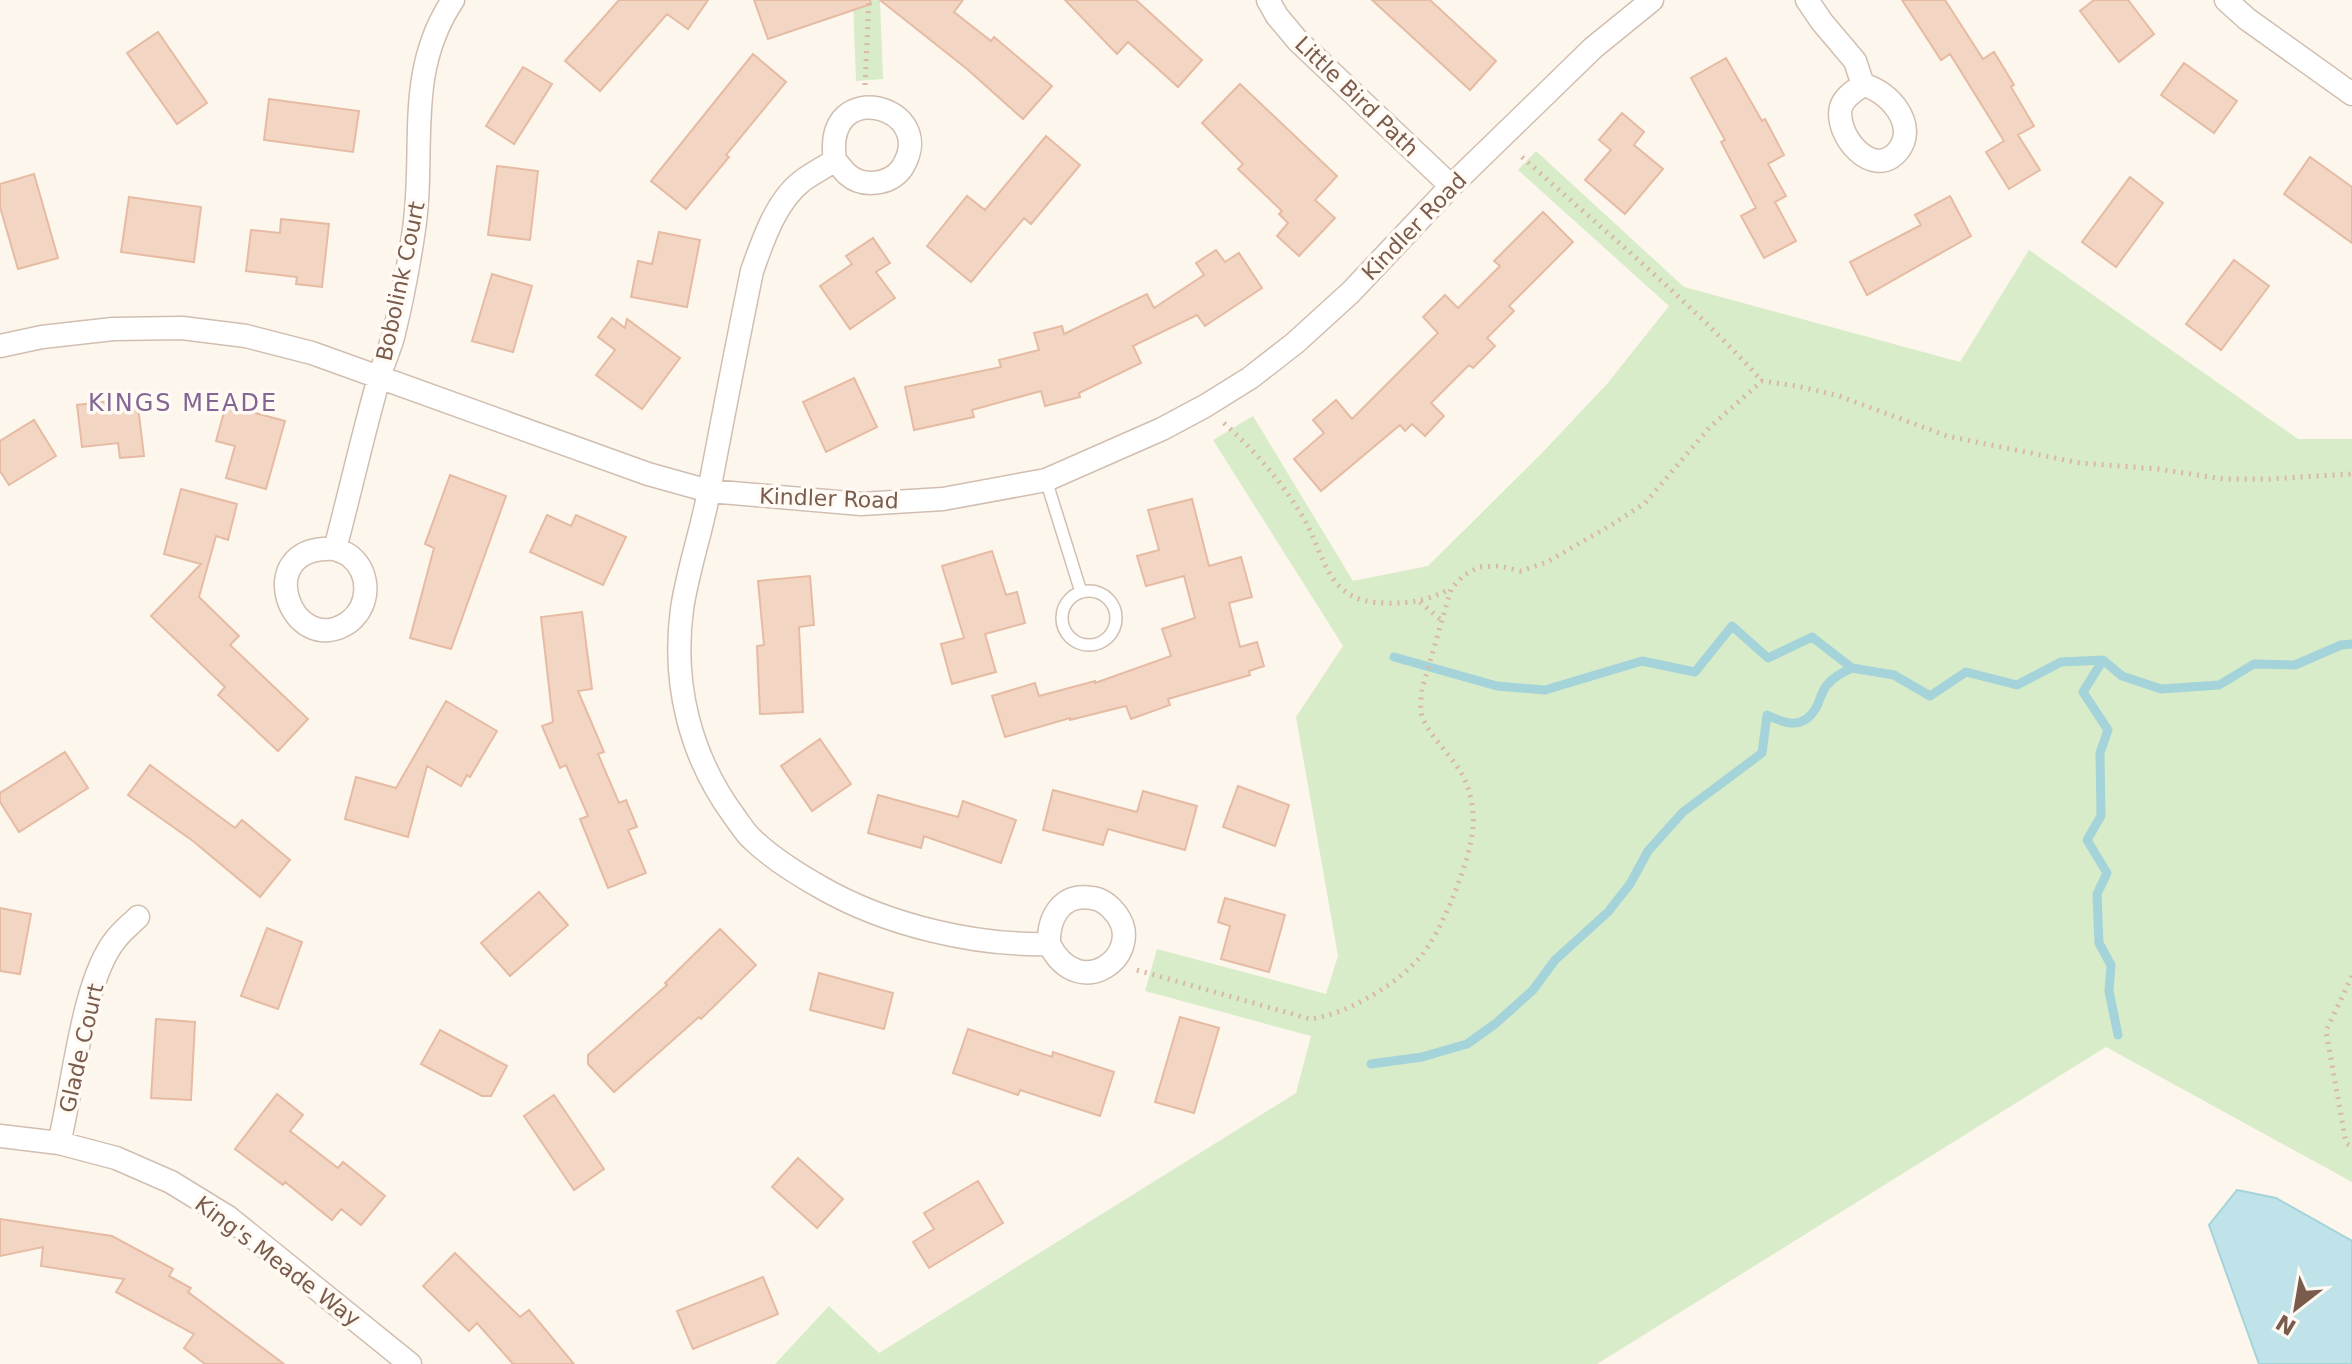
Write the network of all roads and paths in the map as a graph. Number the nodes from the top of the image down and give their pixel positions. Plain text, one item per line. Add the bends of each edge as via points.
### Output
1 (453, 0) edge
2 (869, 0) edge
3 (1268, 0) edge
4 (1652, 0) edge
5 (1807, 0) edge
6 (2226, 0) edge
7 (1863, 85) dead end
8 (2352, 94) edge
9 (869, 106) junction
10 (1522, 157) dead end
11 (835, 160) junction
12 (1451, 186) junction
13 (0, 346) edge
14 (379, 377) junction
15 (1762, 381) junction
16 (1205, 406) junction
17 (2352, 474) edge
18 (1046, 480) junction
19 (709, 491) junction
20 (335, 549) dead end
21 (1451, 589) junction
22 (1081, 592) junction
23 (1420, 602) junction
24 (1441, 620) junction
25 (138, 917) dead end
26 (1049, 944) junction
27 (1109, 965) junction
28 (2352, 976) edge
29 (0, 1136) edge
30 (59, 1143) junction
31 (2352, 1147) edge
32 (410, 1364) edge

1 - 14 street, Bobolink Court via 424,66 413,236 393,337
2 - 9 path via 864,82
3 - 12 street, Little Bird Path via 1298,41
4 - 12 street, Kindler Road via 1593,48
5 - 7 street via 1855,61
6 - 8 street
9 - 11 street via 852,111 839,123
9 - 11 street via 888,110 903,121 909,156 899,173 883,182 865,183 849,176
10 - 15 path
11 - 19 street via 800,182 765,236 752,271
12 - 16 street, Kindler Road via 1295,343
13 - 14 street, Kindler Road via 113,329 182,328 246,336
14 - 19 street, Kindler Road
14 - 20 street, Bobolink Court
15 - 17 path via 1839,396 1947,436 2080,463 2223,479
15 - 21 path via 1710,427 1645,503 1547,562 1521,571 1479,567
16 - 18 street, Kindler Road
16 - 23 path via 1279,482 1343,592 1363,603
18 - 19 street, Kindler Road via 943,499 861,504
18 - 22 lane
19 - 26 street via 682,610 680,666 699,759 750,838 792,871 874,913 960,937 1010,945
21 - 23 path
21 - 24 path
22 - 22 lane via 1066,603 1064,629 1076,642 1094,645 1109,636 1115,611 1098,593
23 - 24 path
24 - 27 path via 1420,706 1458,766 1469,791 1474,825 1468,857 1439,928 1421,956 1367,997 1328,1017 1310,1019
25 - 30 street, Glade Court via 114,941 99,971 86,1009
26 - 27 street via 1072,970 1084,973
26 - 27 street via 1049,926 1057,910 1079,898 1095,898 1111,907 1124,935 1121,951
28 - 31 path via 2326,1031 2346,1143
29 - 30 street, King's Meade Way
30 - 32 street, King's Meade Way via 116,1158 171,1182 228,1217

